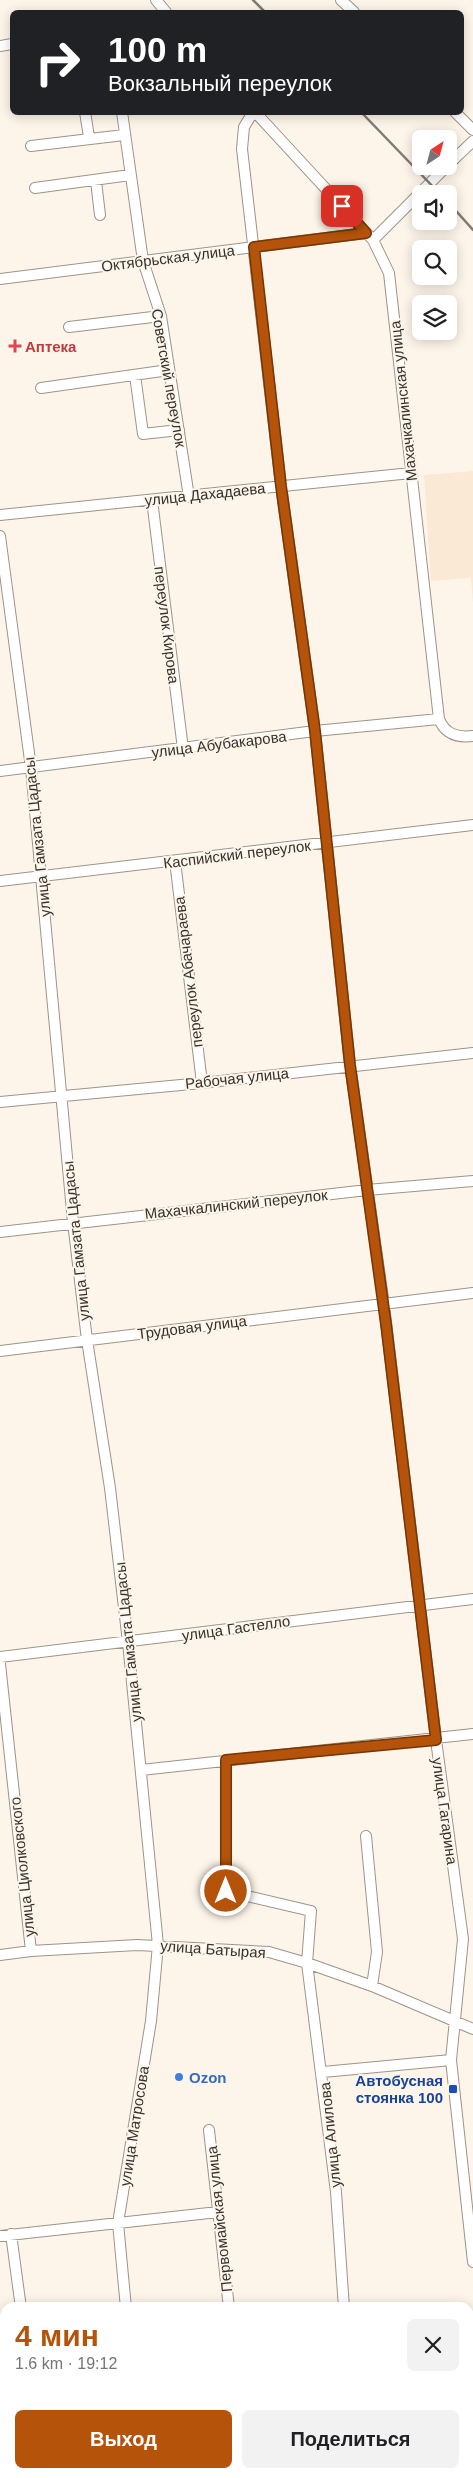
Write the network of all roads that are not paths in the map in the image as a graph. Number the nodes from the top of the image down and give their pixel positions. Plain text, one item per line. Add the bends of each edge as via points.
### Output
1 (341, 0) edge
2 (352, 10) edge
3 (85, 115) edge
4 (122, 115) edge
5 (252, 115) edge
6 (257, 115) edge
7 (458, 115) edge
8 (473, 130) edge
9 (124, 134) junction
10 (89, 137) junction
11 (473, 141) edge
12 (31, 146) dead end
13 (458, 155) edge
14 (130, 175) junction
15 (437, 175) edge
16 (96, 181) junction
17 (35, 188) dead end
18 (100, 216) dead end
19 (370, 237) junction
20 (254, 247) junction
21 (143, 261) junction
22 (0, 279) edge
23 (161, 316) junction
24 (69, 328) dead end
25 (169, 370) junction
26 (135, 375) junction
27 (41, 388) dead end
28 (179, 430) junction
29 (411, 473) junction
30 (281, 486) junction
31 (189, 497) junction
32 (152, 500) junction
33 (0, 515) edge
34 (0, 536) edge
35 (439, 718) junction
36 (315, 731) junction
37 (473, 736) edge
38 (183, 749) junction
39 (30, 768) junction
40 (0, 771) edge
41 (473, 825) edge
42 (326, 844) junction
43 (175, 861) junction
44 (42, 877) junction
45 (0, 880) edge
46 (473, 1053) edge
47 (350, 1065) junction
48 (202, 1083) junction
49 (61, 1095) junction
50 (0, 1102) edge
51 (473, 1181) edge
52 (367, 1190) junction
53 (72, 1222) junction
54 (0, 1232) edge
55 (473, 1293) edge
56 (384, 1305) junction
57 (86, 1340) junction
58 (0, 1351) edge
59 (473, 1599) edge
60 (421, 1605) junction
61 (128, 1642) junction
62 (0, 1657) edge
63 (0, 1664) edge
64 (473, 1734) edge
65 (436, 1740) junction
66 (226, 1760) junction
67 (141, 1770) junction
68 (366, 1836) dead end
69 (158, 1945) junction
70 (31, 1951) junction
71 (0, 1955) edge
72 (308, 1963) junction
73 (372, 1986) junction
74 (454, 2022) junction
75 (473, 2029) edge
76 (451, 2060) junction
77 (323, 2072) junction
78 (209, 2130) dead end
79 (218, 2212) junction
80 (118, 2223) junction
81 (12, 2234) junction
82 (0, 2236) edge
83 (473, 2262) edge
84 (20, 2302) edge
85 (125, 2302) edge
86 (228, 2302) edge
87 (344, 2302) edge

1 - 2 street
3 - 10 street
4 - 9 street, Советский переулок
5 - 20 street, улица Гагарина via 244,127 242,140
6 - 19 street, Махачкалинская улица
7 - 8 street
9 - 10 street
9 - 14 street, Советский переулок
10 - 12 street
11 - 13 street
14 - 16 street
14 - 21 street, Советский переулок
15 - 19 street
16 - 17 street
16 - 18 street
19 - 20 street, Октябрьская улица
19 - 29 street, Махачкалинская улица via 389,272
20 - 21 street, Октябрьская улица
20 - 30 street, улица Гагарина
21 - 22 street, Октябрьская улица
21 - 23 street, Советский переулок
23 - 24 street
23 - 25 street, Советский переулок
25 - 26 street
25 - 28 street, Советский переулок
26 - 27 street
26 - 28 street via 143,434
28 - 31 street, Советский переулок
29 - 30 street, улица Дахадаева
29 - 35 street, Махачкалинская улица
30 - 31 street, улица Дахадаева
30 - 36 street, улица Гагарина
31 - 32 street, улица Дахадаева
32 - 33 street, улица Дахадаева
32 - 38 street, переулок Кирова
34 - 39 street, улица Гамзата Цадасы
35 - 36 street, улица Абубакарова
35 - 37 street via 451,734
36 - 38 street, улица Абубакарова
36 - 42 street, улица Гагарина
38 - 39 street, улица Абубакарова
39 - 40 street, улица Абубакарова
39 - 44 street, улица Гамзата Цадасы
41 - 42 street, Каспийский переулок
42 - 43 street, Каспийский переулок
42 - 47 street, улица Гагарина
43 - 44 street, Каспийский переулок
43 - 48 street, переулок Абачараева
44 - 45 street, Каспийский переулок
44 - 49 street, улица Гамзата Цадасы
46 - 47 street, Рабочая улица
47 - 48 street, Рабочая улица
47 - 52 street, улица Гагарина
48 - 49 street, Рабочая улица
49 - 50 street, Рабочая улица
49 - 53 street, улица Гамзата Цадасы
51 - 52 street, Махачкалинский переулок
52 - 53 street, Махачкалинский переулок
52 - 56 street, улица Гагарина
53 - 54 street, Махачкалинский переулок
53 - 57 street, улица Гамзата Цадасы
55 - 56 street, Трудовая улица
56 - 57 street, Трудовая улица
56 - 60 street, улица Гагарина
57 - 58 street, Трудовая улица
57 - 61 street, улица Гамзата Цадасы via 110,1488
59 - 60 street, улица Гастелло
60 - 61 street, улица Гастелло
60 - 65 street, улица Гагарина
61 - 62 street, улица Гастелло
61 - 67 street, улица Гамзата Цадасы
63 - 70 street, улица Циолковского
64 - 65 street
65 - 66 street
65 - 74 street, улица Гагарина via 463,1939
66 - 67 street
66 - 72 street, улица Алилова via 226,1891 311,1911
67 - 69 street, улица Гамзата Цадасы
68 - 73 street via 376,1952
69 - 70 street, улица Батырая
69 - 72 street, улица Батырая via 261,1951
69 - 80 street, улица Матросова via 151,2021
70 - 71 street, улица Батырая
72 - 73 street, улица Батырая
72 - 77 street, улица Алилова
73 - 74 street, улица Батырая
74 - 75 street, улица Батырая
74 - 76 street, улица Гагарина
76 - 77 street
76 - 83 street, улица Гагарина
77 - 87 street, улица Алилова
78 - 79 street, Первомайская улица
79 - 80 street
79 - 86 street, Первомайская улица
80 - 81 street
80 - 85 street, улица Матросова
81 - 82 street
81 - 84 street

